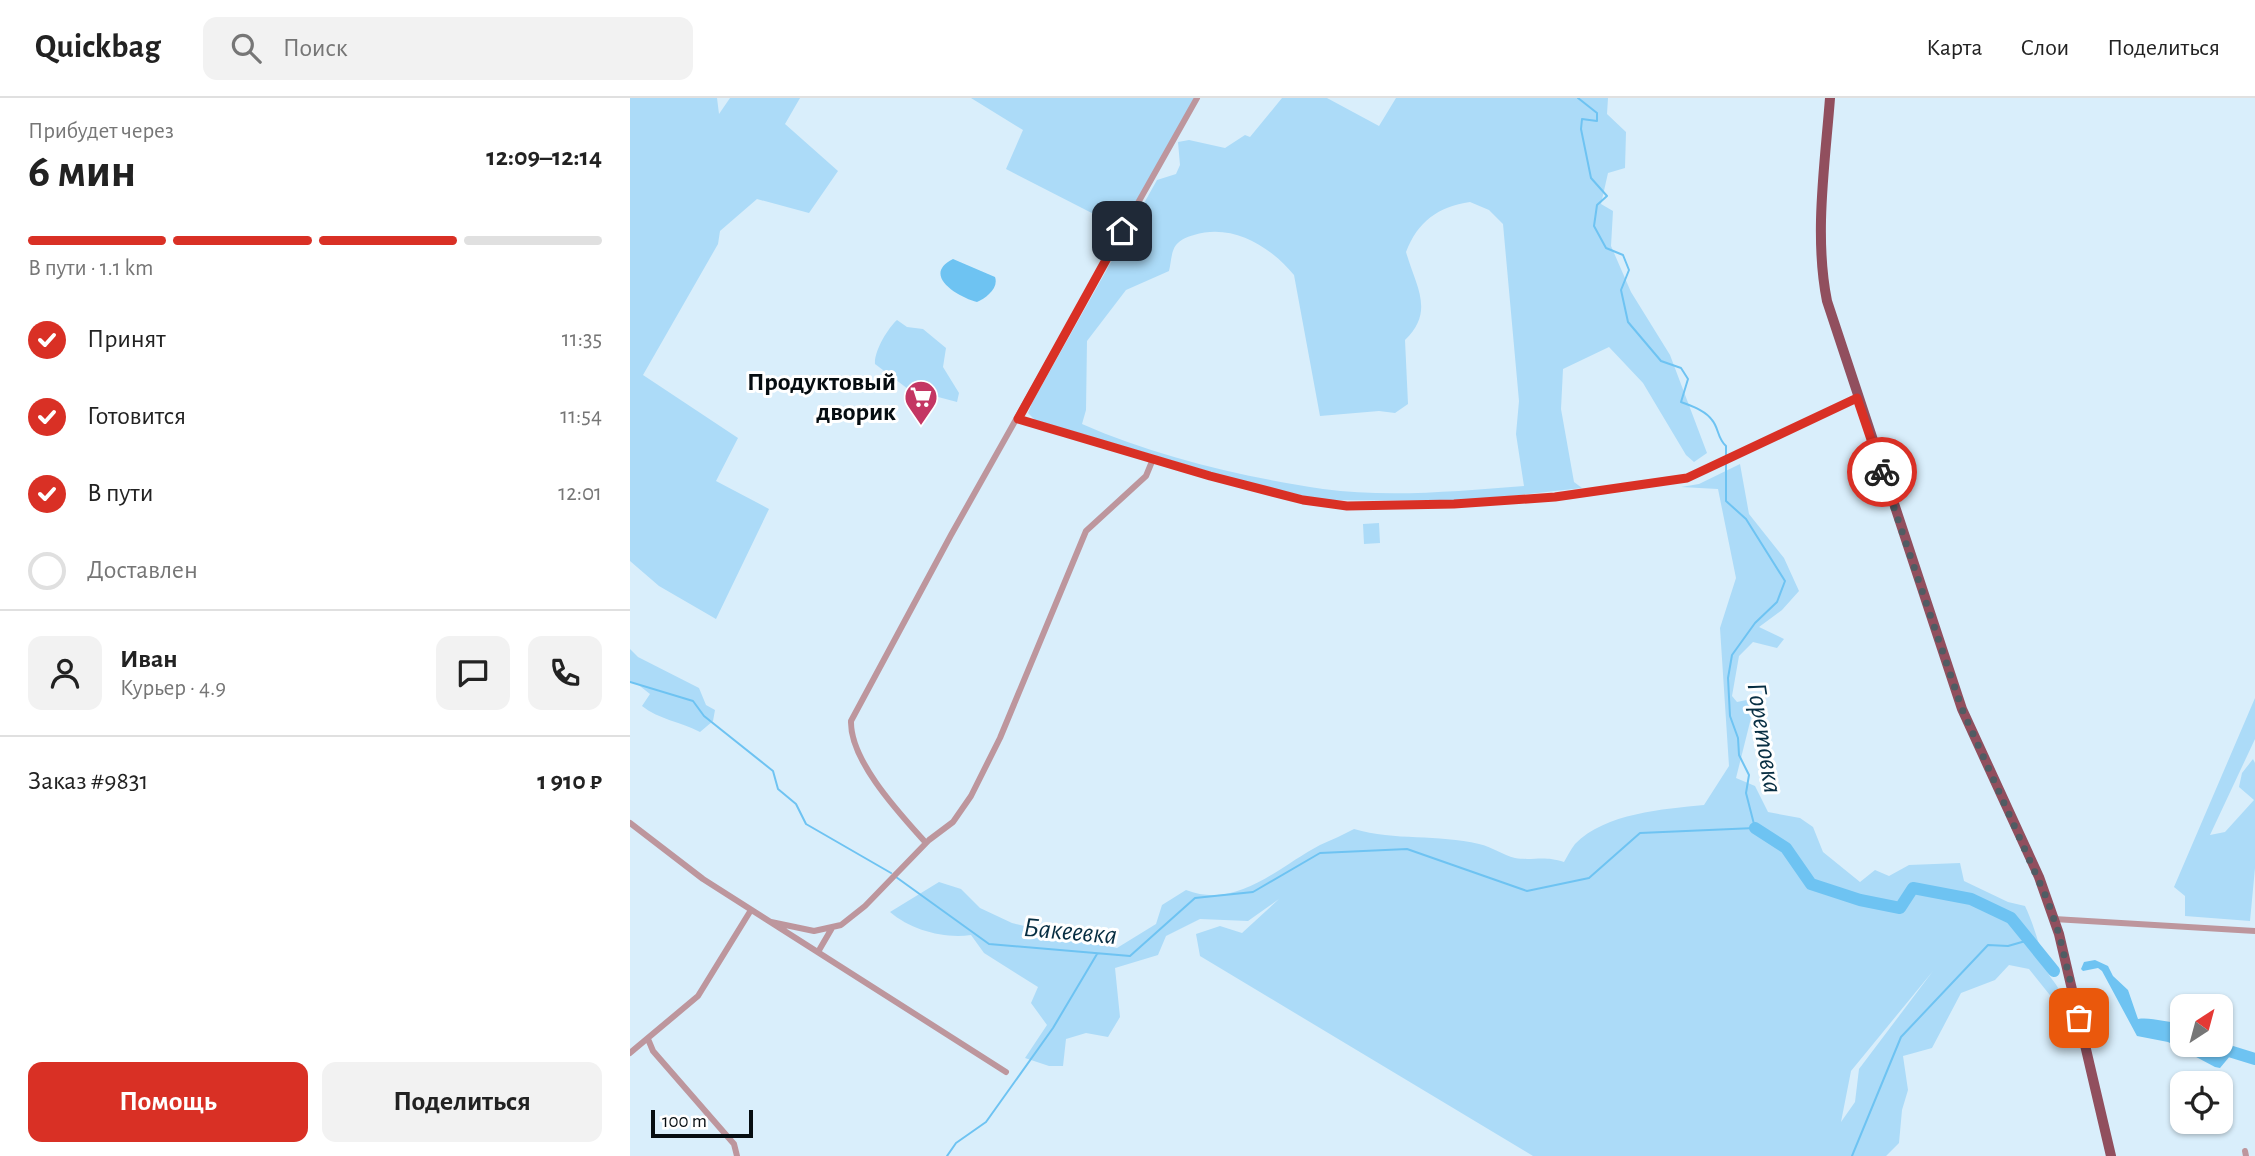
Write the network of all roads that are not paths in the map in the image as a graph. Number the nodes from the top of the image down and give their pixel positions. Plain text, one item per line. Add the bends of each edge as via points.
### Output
1 (1197, 98) edge
2 (1830, 98) edge
3 (1857, 398) junction
4 (1018, 419) junction
5 (1153, 459) junction
6 (630, 822) edge
7 (926, 843) junction
8 (751, 909) junction
9 (2054, 919) junction
10 (771, 922) junction
11 (832, 928) junction
12 (2255, 931) edge
13 (818, 952) junction
14 (648, 1039) junction
15 (630, 1053) edge
16 (1006, 1072) dead end
17 (737, 1156) edge
18 (2110, 1156) edge

1 - 4 street
2 - 3 main road via 1822,265 1827,301
3 - 5 street via 1687,478 1555,497 1347,506 1270,492
3 - 9 main road via 1962,709
4 - 5 street
4 - 7 street via 851,721 851,736 866,765
5 - 7 street via 1146,476 1086,531 1000,738 971,796 953,822
6 - 8 street via 703,879
7 - 11 street via 865,906
8 - 10 street
8 - 14 street via 698,996
9 - 12 street
9 - 18 main road
10 - 11 street via 802,930
10 - 13 street
11 - 13 street
13 - 16 street
14 - 15 street
14 - 17 street via 653,1051 734,1144

